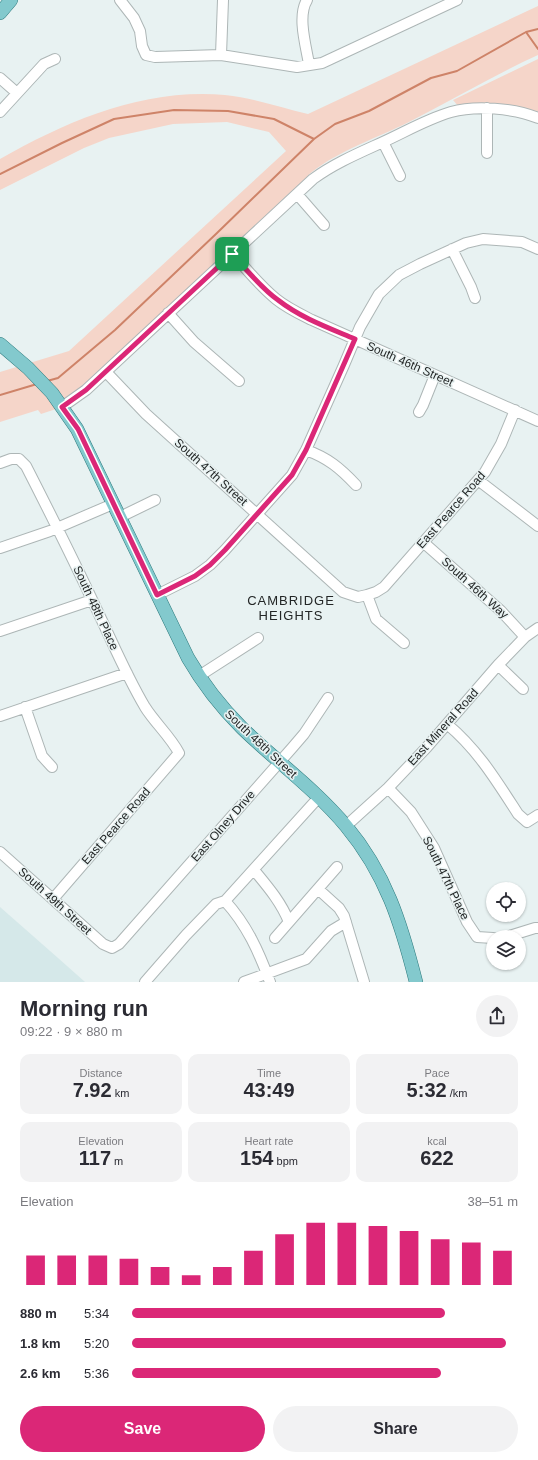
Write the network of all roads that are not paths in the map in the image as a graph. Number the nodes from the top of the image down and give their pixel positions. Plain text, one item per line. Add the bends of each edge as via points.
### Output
1 (11, 0) edge
2 (120, 0) edge
3 (223, 0) edge
4 (307, 0) edge
5 (457, 0) edge
6 (441, 3) edge
7 (0, 13) edge
8 (221, 55) junction
9 (55, 59) dead end
10 (309, 64) junction
11 (0, 78) edge
12 (17, 93) junction
13 (487, 108) junction
14 (0, 112) edge
15 (538, 118) edge
16 (383, 142) junction
17 (487, 153) dead end
18 (400, 176) dead end
19 (296, 194) junction
20 (324, 225) dead end
21 (452, 249) junction
22 (538, 249) edge
23 (232, 254) junction
24 (475, 298) dead end
25 (168, 313) junction
26 (355, 339) junction
27 (0, 344) edge
28 (106, 372) junction
29 (435, 375) junction
30 (239, 382) dead end
31 (62, 407) junction
32 (515, 410) junction
33 (419, 412) dead end
34 (538, 421) edge
35 (306, 450) junction
36 (0, 463) edge
37 (478, 480) junction
38 (356, 485) dead end
39 (155, 500) dead end
40 (113, 504) junction
41 (257, 513) junction
42 (120, 517) junction
43 (538, 526) edge
44 (58, 528) junction
45 (423, 542) junction
46 (0, 548) edge
47 (157, 595) junction
48 (367, 595) junction
49 (92, 600) junction
50 (538, 628) edge
51 (0, 631) edge
52 (526, 637) junction
53 (258, 638) dead end
54 (404, 643) dead end
55 (498, 665) junction
56 (127, 673) junction
57 (199, 676) junction
58 (523, 689) dead end
59 (328, 698) dead end
60 (25, 707) junction
61 (0, 716) edge
62 (447, 724) junction
63 (179, 753) joint
64 (279, 762) junction
65 (52, 767) dead end
66 (388, 788) junction
67 (319, 797) junction
68 (538, 815) edge
69 (346, 826) junction
70 (0, 852) edge
71 (337, 867) dead end
72 (254, 870) junction
73 (318, 889) junction
74 (53, 899) junction
75 (225, 902) junction
76 (289, 922) junction
77 (346, 922) junction
78 (538, 928) edge
79 (526, 931) edge
80 (275, 938) dead end
81 (486, 938) edge
82 (112, 948) joint
83 (269, 978) edge
84 (145, 982) edge
85 (244, 982) edge
86 (364, 982) edge
87 (416, 982) edge

1 - 7 main road
2 - 8 street via 134,18 146,55
3 - 8 street
4 - 10 street via 302,14
5 - 6 street
6 - 10 street via 322,63
8 - 10 street via 297,67
9 - 12 street via 44,64
11 - 12 street
12 - 14 street
13 - 15 street
13 - 16 street via 451,112
13 - 17 street
16 - 18 street
16 - 19 street via 339,162
19 - 20 street
19 - 23 street
21 - 22 street via 483,239 522,242
21 - 24 street
21 - 26 street via 399,275 379,294
23 - 25 street
23 - 26 street, South 46th Street via 284,305
25 - 28 street
25 - 30 street via 194,342
26 - 29 street, South 46th Street
26 - 35 street
27 - 31 main road, South 48th Street via 52,393
28 - 31 street
28 - 41 street, South 47th Street via 146,414
29 - 32 street, South 46th Street
29 - 33 street
31 - 40 main road, South 48th Street via 78,429
32 - 34 street, South 46th Street
32 - 37 street, East Pearce Road via 494,458
35 - 38 street via 334,464
35 - 41 street via 292,475
36 - 44 street, South 48th Place via 19,459 26,466
37 - 43 street
37 - 45 street, East Pearce Road
39 - 42 street
40 - 42 main road, South 48th Street
40 - 44 street
41 - 47 street via 210,565 195,576
41 - 48 street, South 47th Street via 343,592 358,597
42 - 47 main road, South 48th Street
44 - 46 street
44 - 49 street, South 48th Place
45 - 48 street, East Pearce Road via 384,587
45 - 52 street, South 46th Way via 501,610
47 - 57 main road, South 48th Street
48 - 54 street via 376,619
49 - 51 street
49 - 56 street, South 48th Place
50 - 52 street, East Mineral Road
52 - 55 street, East Mineral Road
53 - 57 street
55 - 58 street
55 - 62 street, East Mineral Road
56 - 60 street
56 - 63 street, South 48th Place via 145,707
57 - 64 main road, South 48th Street via 224,709
59 - 64 street, East Olney Drive via 304,734
60 - 61 street
60 - 65 street via 42,756
62 - 66 street, East Mineral Road
62 - 68 street via 479,756 518,814 527,822
63 - 74 street, East Pearce Road
64 - 67 main road, South 48th Street
64 - 82 street, East Olney Drive via 119,944
66 - 69 street, East Mineral Road
66 - 81 street, South 47th Place via 411,812 434,848 467,922 477,937
67 - 69 main road, South 48th Street
67 - 72 street
69 - 87 main road, South 48th Street via 367,855 390,897 405,938
70 - 74 street, South 49th Street
71 - 73 street
72 - 75 street
72 - 76 street via 284,910
73 - 76 street
73 - 77 street via 339,908
74 - 82 street, South 49th Street via 103,944
75 - 83 street via 247,929
75 - 84 street via 216,904
76 - 80 street
77 - 83 street via 331,931 306,959
77 - 86 street
78 - 79 street
83 - 85 street

